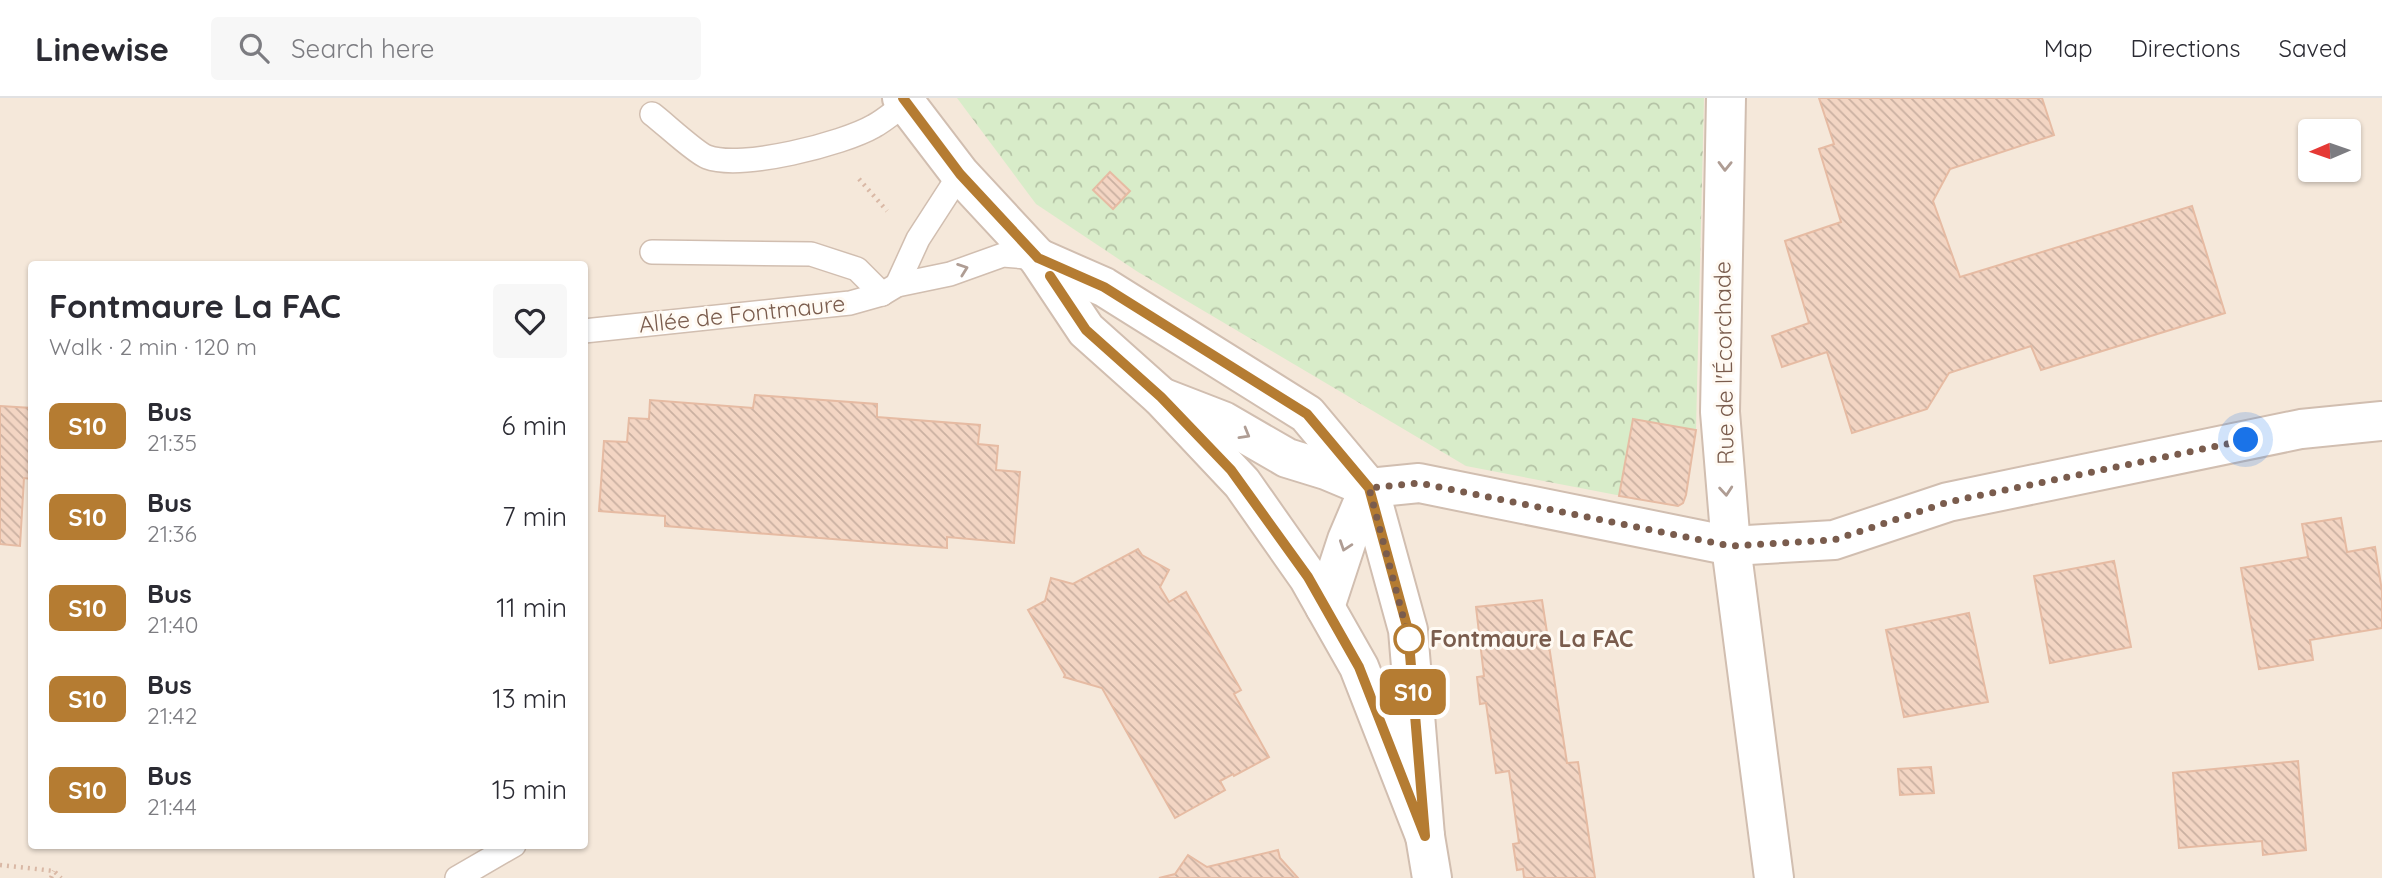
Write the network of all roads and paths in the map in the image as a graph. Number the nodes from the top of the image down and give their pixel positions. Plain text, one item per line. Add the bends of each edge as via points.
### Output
1 (1726, 98) edge
2 (904, 101) edge
3 (652, 114) dead end
4 (960, 174) junction
5 (652, 252) dead end
6 (1038, 258) junction
7 (890, 289) junction
8 (588, 331) edge
9 (1161, 397) junction
10 (2382, 421) edge
11 (1369, 488) junction
12 (1731, 546) junction
13 (1325, 607) junction
14 (1425, 836) junction
15 (507, 849) edge
16 (0, 864) edge
17 (54, 871) junction
18 (51, 878) edge
19 (61, 878) edge
20 (457, 878) edge
21 (1432, 878) edge
22 (1774, 878) edge

1 -> 12 street, Rue de l'Écorchade via 1720,412
2 - 3 lane via 873,127 771,158 736,162 706,157
2 - 4 street
4 - 6 street
4 - 7 lane
5 - 7 lane via 811,254 857,269
7 -> 6 lane, Allée de Fontmaure via 1003,255
6 - 9 street via 1086,330
6 - 11 street via 1104,287 1307,414
7 - 8 lane, Allée de Fontmaure via 817,308
9 -> 11 street via 1223,421 1287,458
9 - 13 street via 1242,484
10 - 12 street via 2301,429 1948,502 1834,540
11 - 12 street via 1419,483
11 -> 13 street
11 - 14 street via 1408,630
12 - 22 street, Rue de l'Écorchade
13 - 14 street via 1359,667
14 - 21 street
15 - 20 lane
16 - 17 path
17 - 18 path
17 - 19 path

